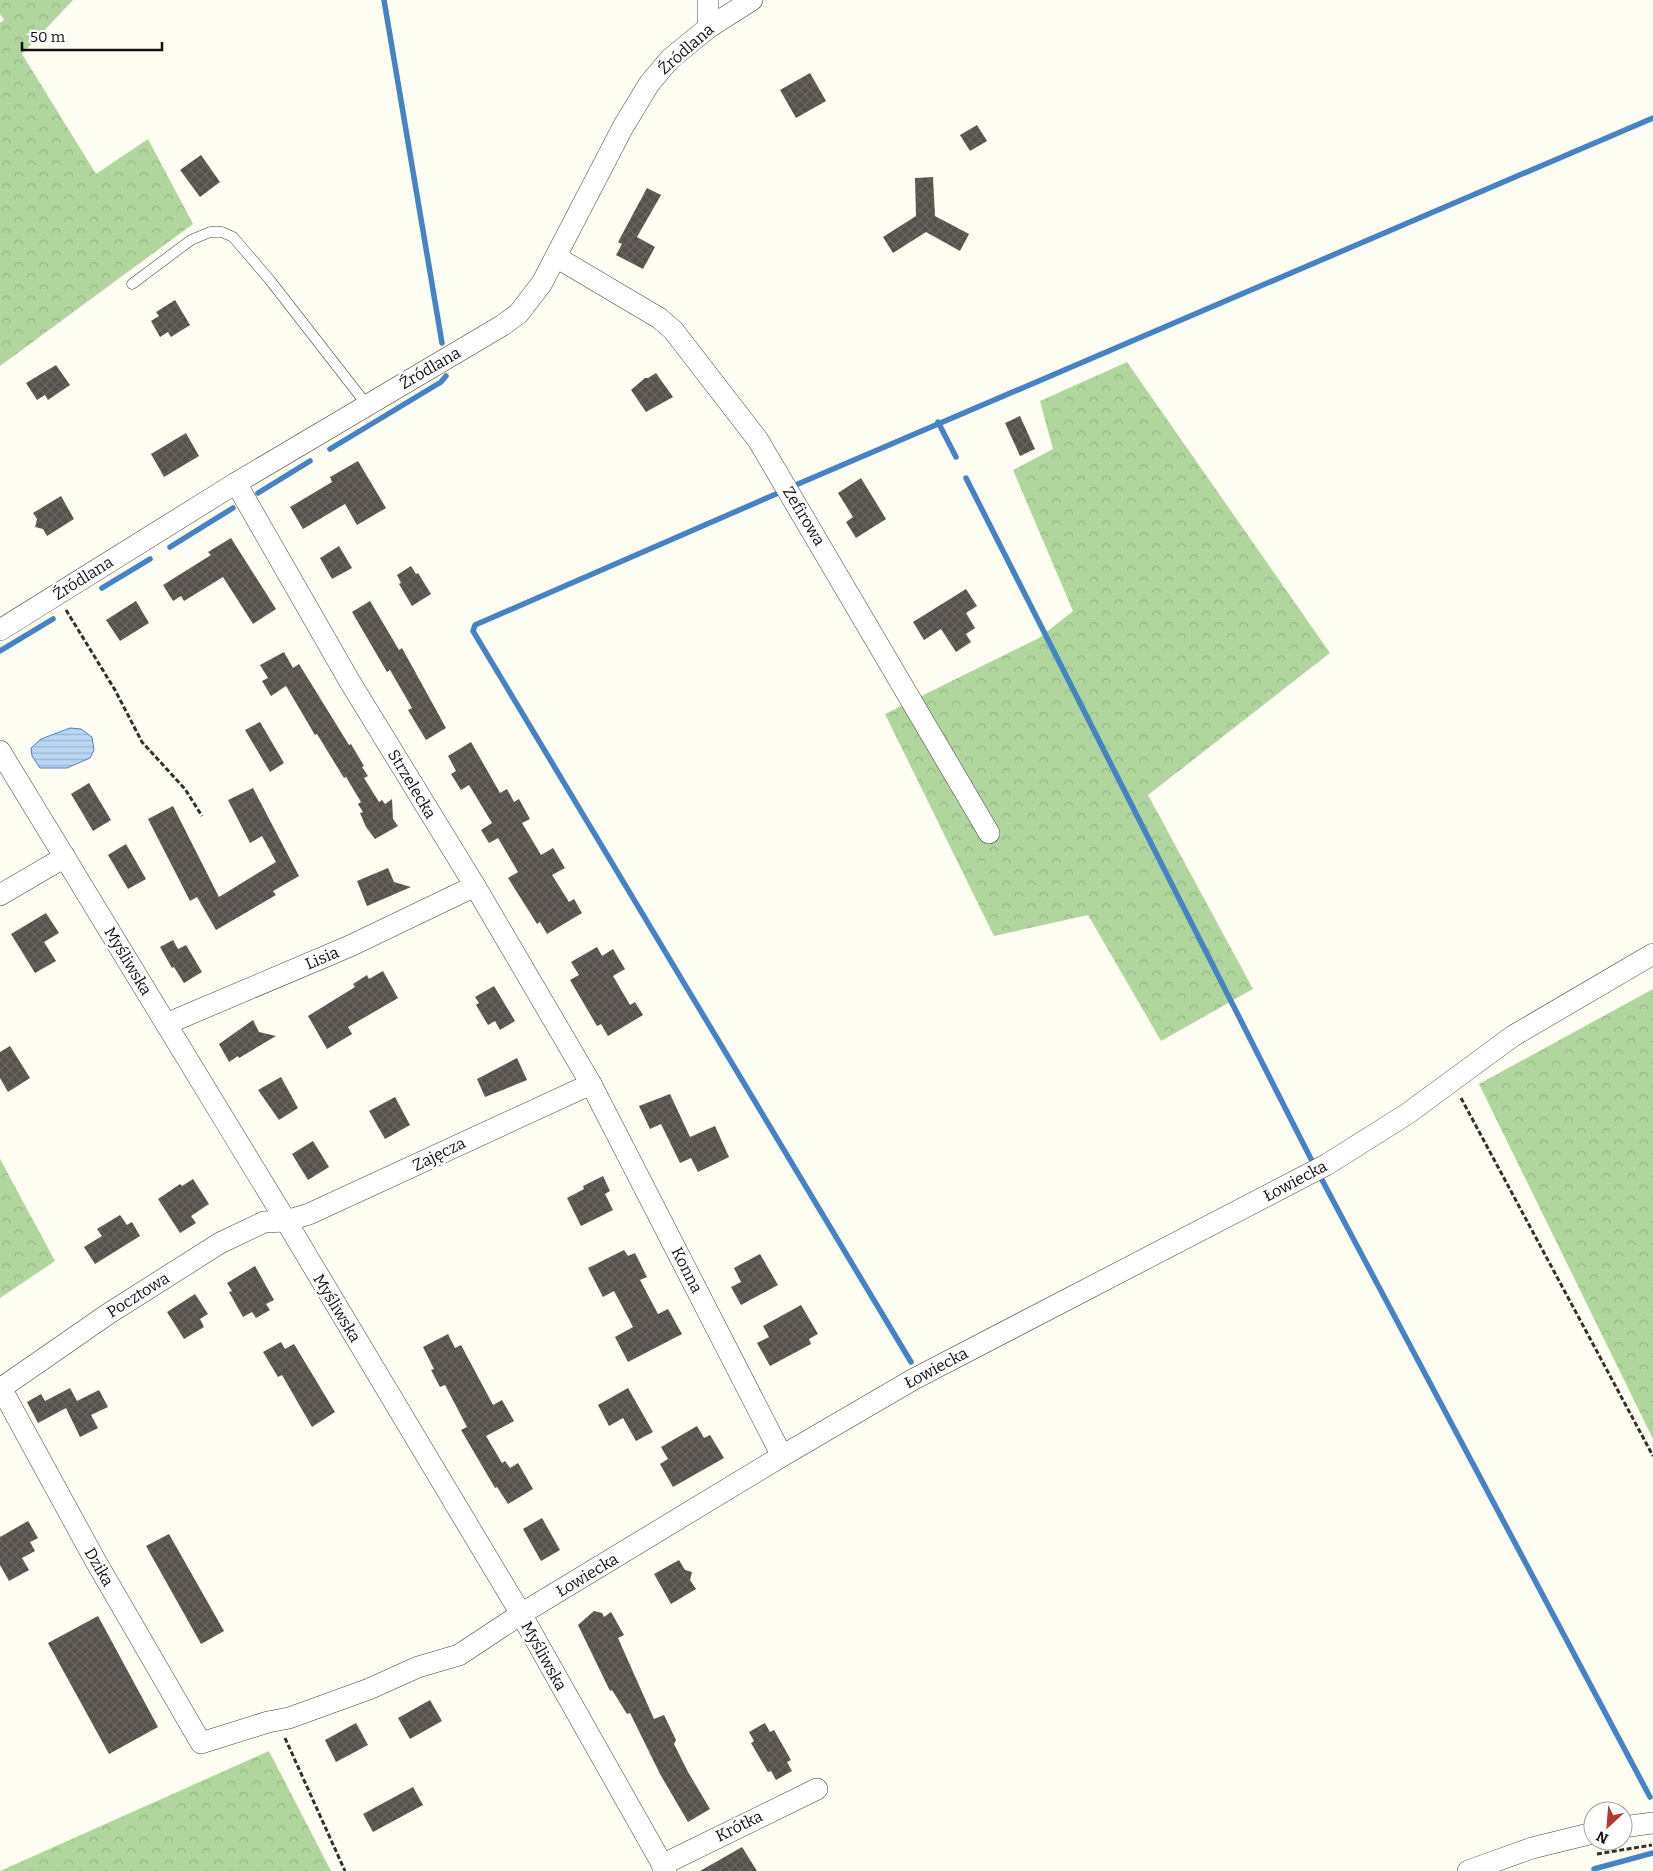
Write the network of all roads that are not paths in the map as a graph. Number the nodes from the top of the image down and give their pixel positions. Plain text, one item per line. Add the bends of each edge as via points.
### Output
1 (708, 0) edge
2 (752, 0) edge
3 (708, 28) junction
4 (556, 257) junction
5 (132, 284) dead end
6 (367, 405) junction
7 (236, 483) junction
8 (0, 630) edge
9 (0, 751) edge
10 (989, 833) dead end
11 (65, 857) junction
12 (475, 886) junction
13 (0, 895) edge
14 (1653, 954) edge
15 (166, 1024) junction
16 (591, 1084) junction
17 (286, 1221) junction
18 (0, 1389) edge
19 (782, 1456) junction
20 (521, 1614) junction
21 (201, 1743) joint
22 (817, 1789) dead end
23 (1653, 1823) edge
24 (1633, 1826) edge
25 (1583, 1835) edge
26 (664, 1868) edge
27 (1468, 1871) edge

1 - 3 street
2 - 3 street, Źródlana
3 - 4 street, Źródlana via 670,59 635,105
4 - 6 street, Źródlana via 530,301 503,325
4 - 10 street, Zefirowa via 659,318 673,330 758,440
5 - 6 lane via 190,240 210,232 222,232 233,237 270,278
6 - 7 street, Źródlana
7 - 8 street, Źródlana
7 - 12 street, Strzelecka via 350,682
9 - 11 street, Myśliwska
11 - 13 street
11 - 15 street, Myśliwska
12 - 15 street, Lisia via 350,946
12 - 16 street, Strzelecka
14 - 19 street, Łowiecka via 1512,1036 1407,1114 1326,1165 914,1379
15 - 17 street, Myśliwska
16 - 17 street, Zajęcza via 359,1192
16 - 19 street, Konna
17 - 18 street, Pocztowa via 264,1222 220,1243 108,1314
17 - 20 street, Myśliwska
18 - 21 street, Dzika
19 - 20 street, Łowiecka
20 - 21 street, Łowiecka via 459,1655 418,1667 289,1718
20 - 26 street, Myśliwska
22 - 26 street, Krótka
23 - 24 street
25 - 27 street via 1532,1848

